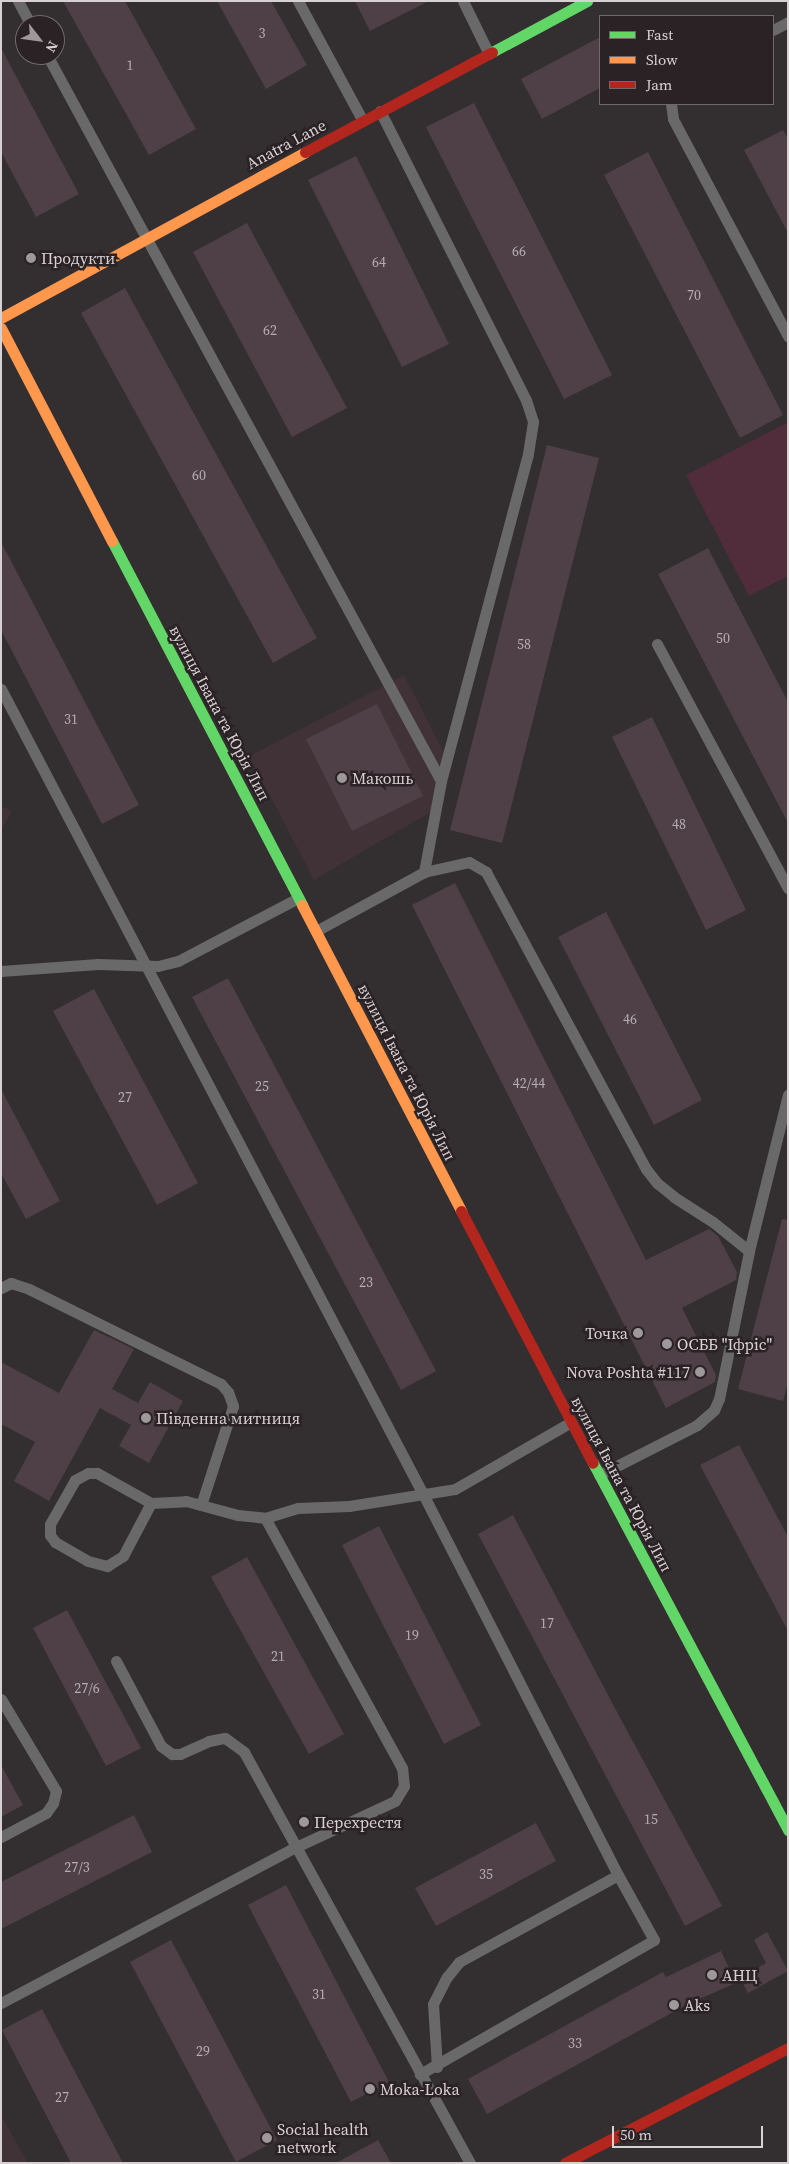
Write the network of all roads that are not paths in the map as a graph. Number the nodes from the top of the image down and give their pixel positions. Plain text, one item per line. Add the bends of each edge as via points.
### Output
1 (18, 1) edge
2 (298, 1) edge
3 (463, 1) edge
4 (587, 1) edge
5 (26, 15) edge
6 (788, 22) edge
7 (774, 29) edge
8 (489, 54) junction
9 (52, 65) edge
10 (671, 105) edge
11 (380, 111) junction
12 (363, 121) junction
13 (146, 236) junction
14 (1, 318) edge
15 (1, 328) edge
16 (788, 336) edge
17 (657, 644) dead end
18 (1, 689) edge
19 (440, 781) junction
20 (424, 872) junction
21 (788, 888) edge
22 (299, 898) junction
23 (316, 931) junction
24 (148, 966) junction
25 (1, 971) edge
26 (788, 1095) edge
27 (749, 1251) junction
28 (1, 1288) edge
29 (571, 1422) junction
30 (599, 1475) junction
31 (423, 1494) junction
32 (152, 1503) junction
33 (201, 1505) junction
34 (265, 1518) junction
35 (116, 1660) dead end
36 (1, 1699) edge
37 (788, 1830) edge
38 (1, 1837) edge
39 (296, 1847) junction
40 (618, 1875) junction
41 (1, 2003) edge
42 (788, 2048) edge
43 (437, 2067) junction
44 (420, 2074) junction
45 (470, 2163) edge
46 (565, 2163) edge

1 - 5 lane
2 - 12 lane
3 - 8 lane
4 - 8 street, Anatra Lane
6 - 7 lane
8 - 11 street, Anatra Lane
9 - 13 lane
10 - 16 lane via 673,119
11 - 12 street, Anatra Lane
11 - 19 lane via 526,400 533,422 528,454
12 - 13 street, Anatra Lane
13 - 14 street, Anatra Lane
13 - 19 lane
15 - 22 street, вулиця Івана та Юрія Лип
17 - 21 lane
18 - 24 lane
19 - 20 lane
20 - 23 lane
20 - 27 lane via 469,862 486,872 646,1169 674,1197
22 - 23 street, вулиця Івана та Юрія Лип
22 - 24 lane via 178,961
23 - 29 street, вулиця Івана та Юрія Лип
24 - 25 lane via 98,964
24 - 31 lane
26 - 27 lane
27 - 30 lane via 719,1399 714,1410 697,1425
28 - 33 lane via 11,1284 29,1289 220,1384 228,1392 233,1406
29 - 30 street, вулиця Івана та Юрія Лип
29 - 31 lane via 455,1489
30 - 37 street, вулиця Івана та Юрія Лип
31 - 34 lane via 349,1506 298,1508
31 - 40 lane
32 - 32 lane via 123,1556 107,1566 88,1561 55,1542 50,1535 50,1524 75,1480 88,1473 97,1473
32 - 33 lane via 186,1501
33 - 34 lane
34 - 39 lane via 402,1768 404,1786 395,1801
35 - 39 lane via 161,1746 172,1754 225,1738 244,1752
36 - 38 lane via 56,1791 54,1803 46,1813
39 - 41 lane
39 - 44 lane
40 - 43 lane via 459,1962 433,2004
40 - 43 lane via 654,1940
42 - 46 street
43 - 44 lane
44 - 45 lane

